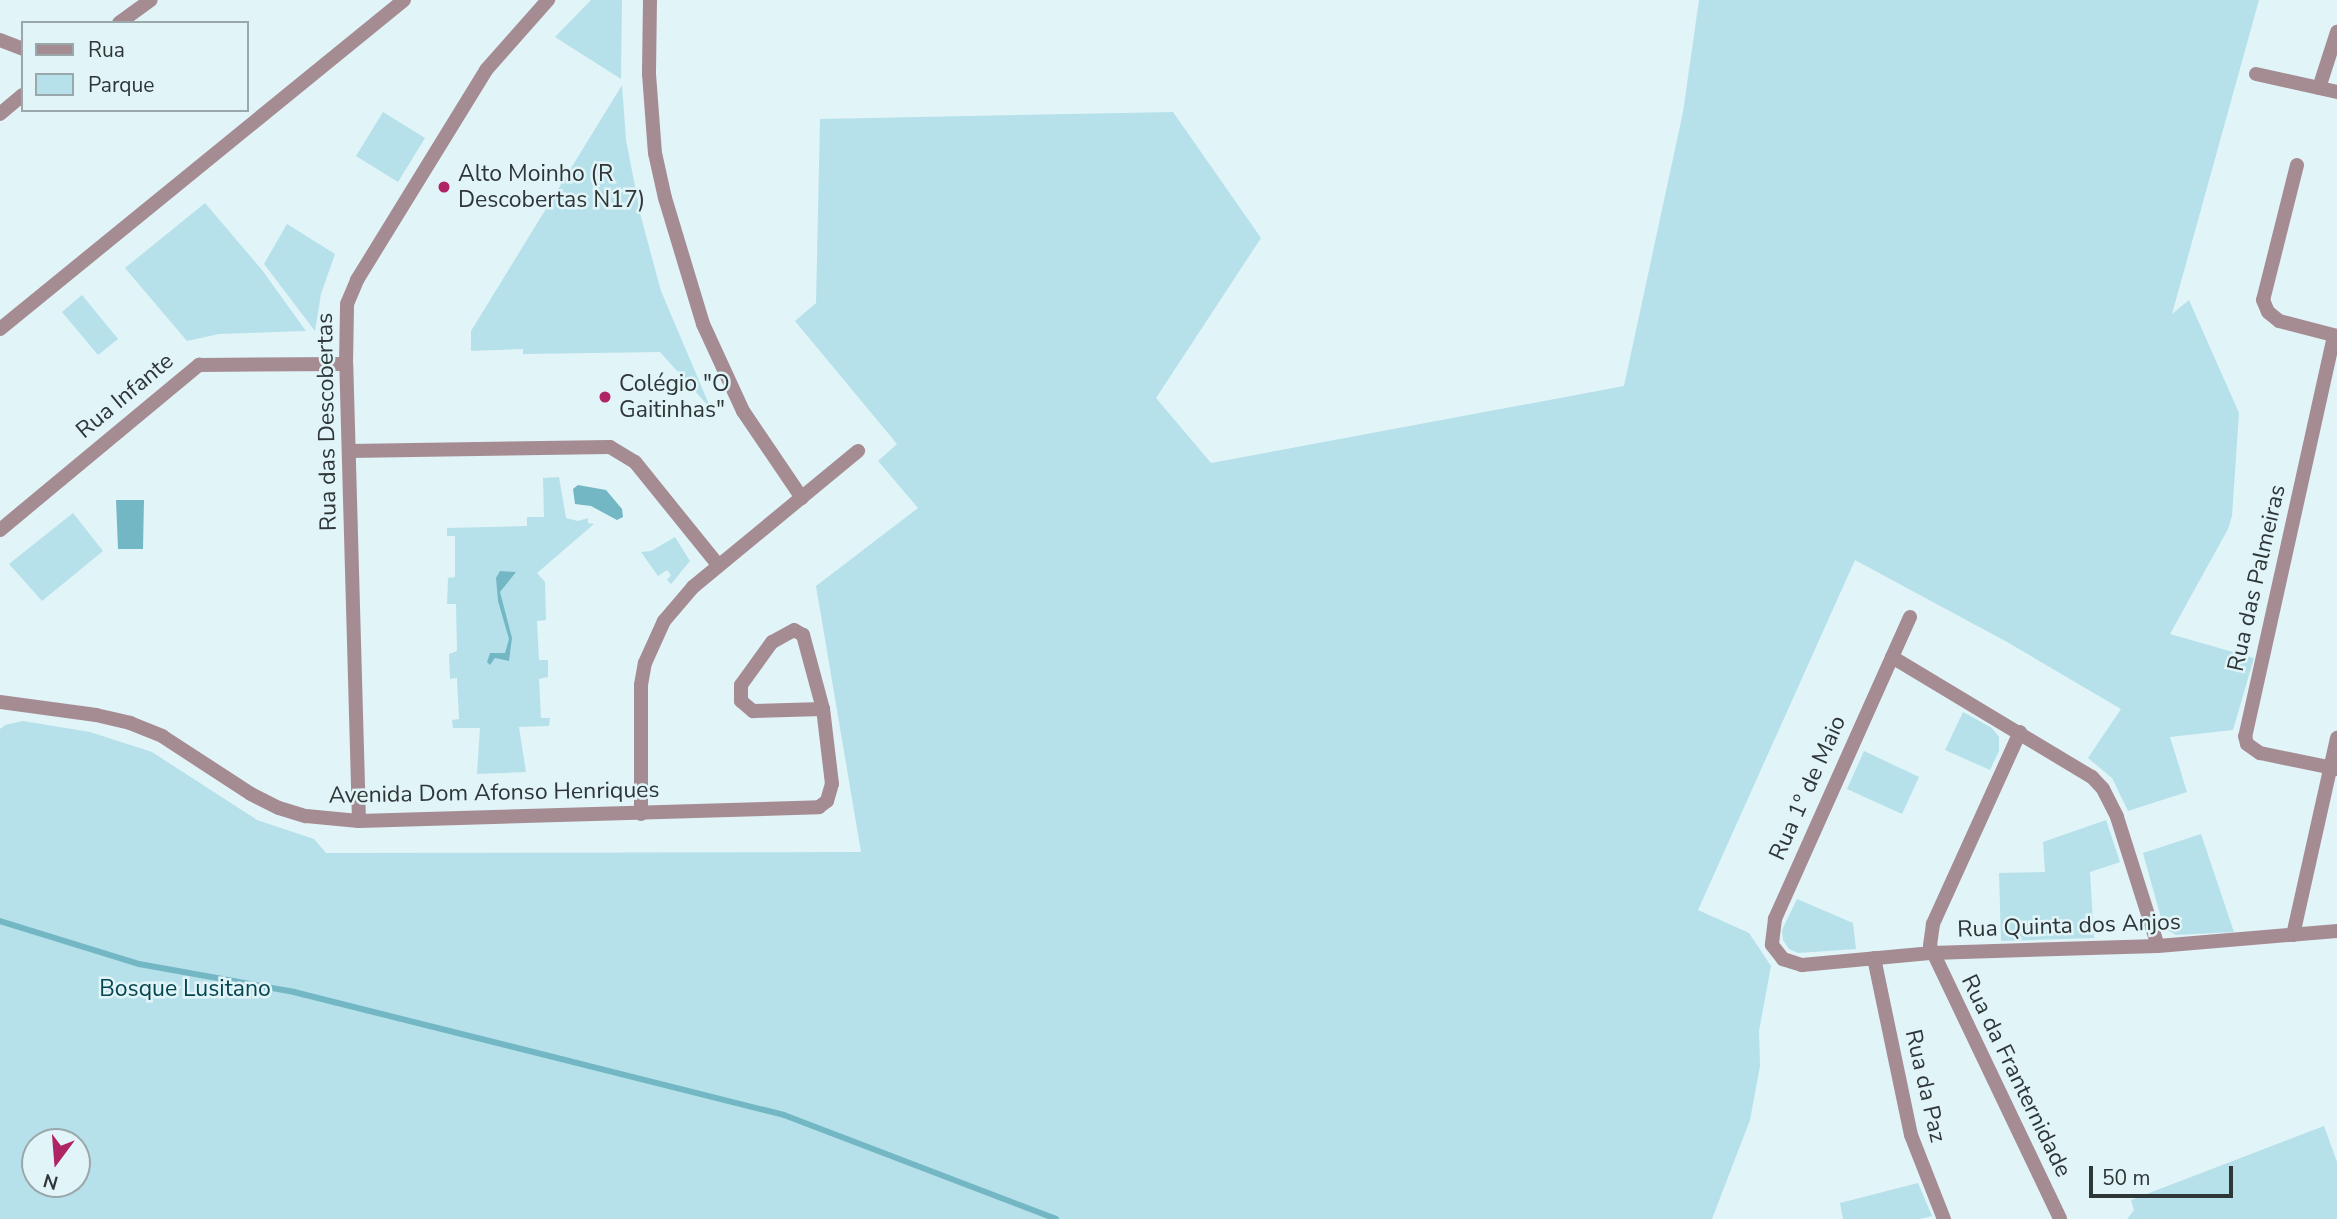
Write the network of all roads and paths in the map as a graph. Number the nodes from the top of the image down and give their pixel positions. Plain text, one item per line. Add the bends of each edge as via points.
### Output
1 (151, 0) edge
2 (404, 0) edge
3 (548, 0) edge
4 (650, 0) edge
5 (122, 21) edge
6 (2337, 32) edge
7 (0, 40) edge
8 (21, 47) edge
9 (2256, 74) dead end
10 (2319, 88) junction
11 (2337, 92) edge
12 (21, 97) edge
13 (0, 114) edge
14 (2297, 165) dead end
15 (0, 329) edge
16 (2336, 336) edge
17 (346, 364) junction
18 (349, 451) junction
19 (858, 451) dead end
20 (802, 498) junction
21 (0, 530) edge
22 (718, 565) junction
23 (1910, 617) dead end
24 (1892, 657) junction
25 (0, 702) edge
26 (822, 709) junction
27 (2020, 732) junction
28 (2337, 738) edge
29 (2334, 768) edge
30 (641, 814) junction
31 (359, 821) junction
32 (2337, 931) edge
33 (2293, 934) junction
34 (2158, 946) junction
35 (1932, 953) junction
36 (1874, 958) junction
37 (1802, 965) joint
38 (1944, 1219) edge
39 (2060, 1219) edge

1 - 5 street
2 - 15 street
3 - 17 street, Rua das Descobertas via 486,70 357,280 347,304
4 - 20 street via 655,153 699,312 743,411
6 - 10 street
7 - 8 street
9 - 10 street
10 - 11 street
12 - 13 street
14 - 16 street via 2263,300 2279,321
16 - 29 street, Rua das Palmeiras via 2245,736 2247,744 2260,753
17 - 18 street, Rua das Descobertas
17 - 21 street, Rua Infante via 199,365
18 - 22 street via 610,447 635,462
18 - 31 street, Rua das Descobertas
19 - 20 street
20 - 22 street
22 - 30 street via 670,612 645,663 639,704
23 - 24 street, Rua 1º de Maio
24 - 27 street
24 - 37 street, Rua 1º de Maio via 1772,928 1776,953
25 - 31 street, Avenida Dom Afonso Henriques via 130,723 162,737 279,808 306,816
26 - 26 street via 753,711 741,701 741,685 772,642 794,630 806,641
26 - 30 street, Avenida Dom Afonso Henriques via 832,784 827,801 814,807
27 - 34 street via 2080,767 2103,789 2117,817
27 - 35 street via 1933,924
28 - 29 street
29 - 33 street
30 - 31 street, Avenida Dom Afonso Henriques
32 - 33 street, Rua Quinta dos Anjos
33 - 34 street, Rua Quinta dos Anjos
34 - 35 street, Rua Quinta dos Anjos
35 - 36 street, Rua Quinta dos Anjos
35 - 39 street, Rua da Franternidade
36 - 37 street, Rua Quinta dos Anjos
36 - 38 street, Rua da Paz via 1911,1135

